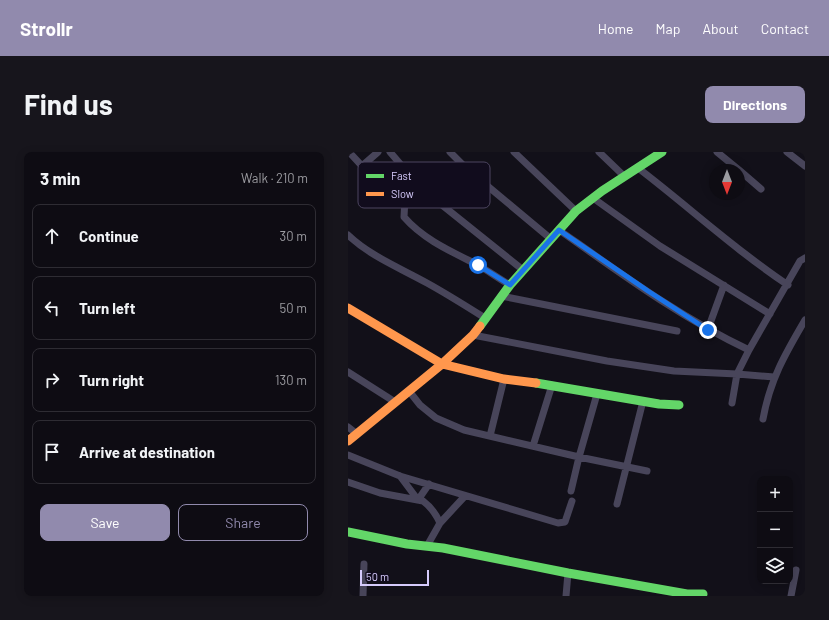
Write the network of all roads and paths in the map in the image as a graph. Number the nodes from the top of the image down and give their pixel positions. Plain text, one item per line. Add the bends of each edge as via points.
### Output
1 (349, 152) edge
2 (378, 152) edge
3 (390, 152) edge
4 (450, 152) edge
5 (514, 152) edge
6 (599, 152) edge
7 (662, 152) edge
8 (717, 152) edge
9 (787, 152) edge
10 (358, 162) edge
11 (367, 162) edge
12 (399, 162) edge
13 (460, 162) edge
14 (732, 164) edge
15 (805, 166) edge
16 (638, 168) junction
17 (745, 175) edge
18 (624, 176) junction
19 (490, 188) edge
20 (761, 189) dead end
21 (593, 198) junction
22 (404, 208) edge
23 (446, 208) edge
24 (576, 211) junction
25 (559, 230) junction
26 (348, 235) edge
27 (551, 239) junction
28 (805, 258) edge
29 (522, 270) junction
30 (510, 285) junction
31 (724, 285) junction
32 (788, 285) junction
33 (501, 296) junction
34 (348, 308) edge
35 (770, 314) junction
36 (485, 318) junction
37 (805, 320) edge
38 (708, 330) junction
39 (677, 331) dead end
40 (473, 335) junction
41 (749, 350) junction
42 (442, 364) junction
43 (348, 372) edge
44 (737, 374) junction
45 (774, 378) junction
46 (504, 380) junction
47 (552, 385) junction
48 (409, 391) junction
49 (597, 394) junction
50 (643, 400) junction
51 (395, 402) junction
52 (732, 402) dead end
53 (679, 405) dead end
54 (763, 419) dead end
55 (348, 427) edge
56 (357, 434) junction
57 (490, 436) junction
58 (348, 441) edge
59 (533, 446) junction
60 (348, 455) edge
61 (579, 457) junction
62 (626, 467) junction
63 (648, 471) dead end
64 (400, 476) junction
65 (348, 482) edge
66 (429, 484) junction
67 (571, 491) dead end
68 (465, 496) junction
69 (418, 500) junction
70 (572, 501) dead end
71 (617, 504) dead end
72 (440, 523) junction
73 (348, 532) edge
74 (427, 546) junction
75 (364, 564) dead end
76 (796, 570) dead end
77 (568, 573) junction
78 (703, 594) dead end
79 (363, 596) edge
80 (566, 596) edge
81 (791, 596) edge

1 - 10 street
2 - 11 street
3 - 12 street
4 - 13 street
5 - 24 street
6 - 18 street
7 - 16 street
8 - 14 street
9 - 15 street
16 - 18 street
16 - 32 street via 748,257
17 - 20 street
18 - 21 street
19 - 27 street
21 - 24 street
21 - 31 street via 660,246
22 - 30 street via 404,217 441,247 478,265
23 - 29 street
24 - 25 street
25 - 27 street
25 - 38 street
26 - 36 street via 387,262 428,283
27 - 29 street
28 - 32 street via 800,262
29 - 30 street
30 - 33 street
31 - 35 street
31 - 38 street
32 - 35 street
33 - 36 street
33 - 39 street
34 - 42 street
35 - 41 street
36 - 40 street
37 - 45 street
38 - 41 street
40 - 42 street
40 - 44 street via 607,361 683,372
41 - 44 street
42 - 46 street
42 - 48 street
43 - 51 street
44 - 45 street
44 - 52 street
45 - 54 street via 766,400
46 - 47 street
46 - 57 street
47 - 49 street
47 - 59 street
48 - 51 street
48 - 57 street via 420,405 436,418 464,430
49 - 50 street
49 - 61 street
50 - 53 street
50 - 62 street
51 - 56 street
55 - 56 street
56 - 58 street
57 - 59 street
59 - 61 street
60 - 64 street
61 - 62 street
61 - 67 street
62 - 63 street
62 - 71 street
64 - 66 street
64 - 69 street
65 - 69 street via 380,493
66 - 68 street
66 - 69 street
68 - 70 street via 562,524 569,513
68 - 72 street
69 - 72 street via 428,505
72 - 74 street
73 - 74 street
74 - 77 street
75 - 79 street
76 - 81 street
77 - 78 street via 687,594
77 - 80 street

